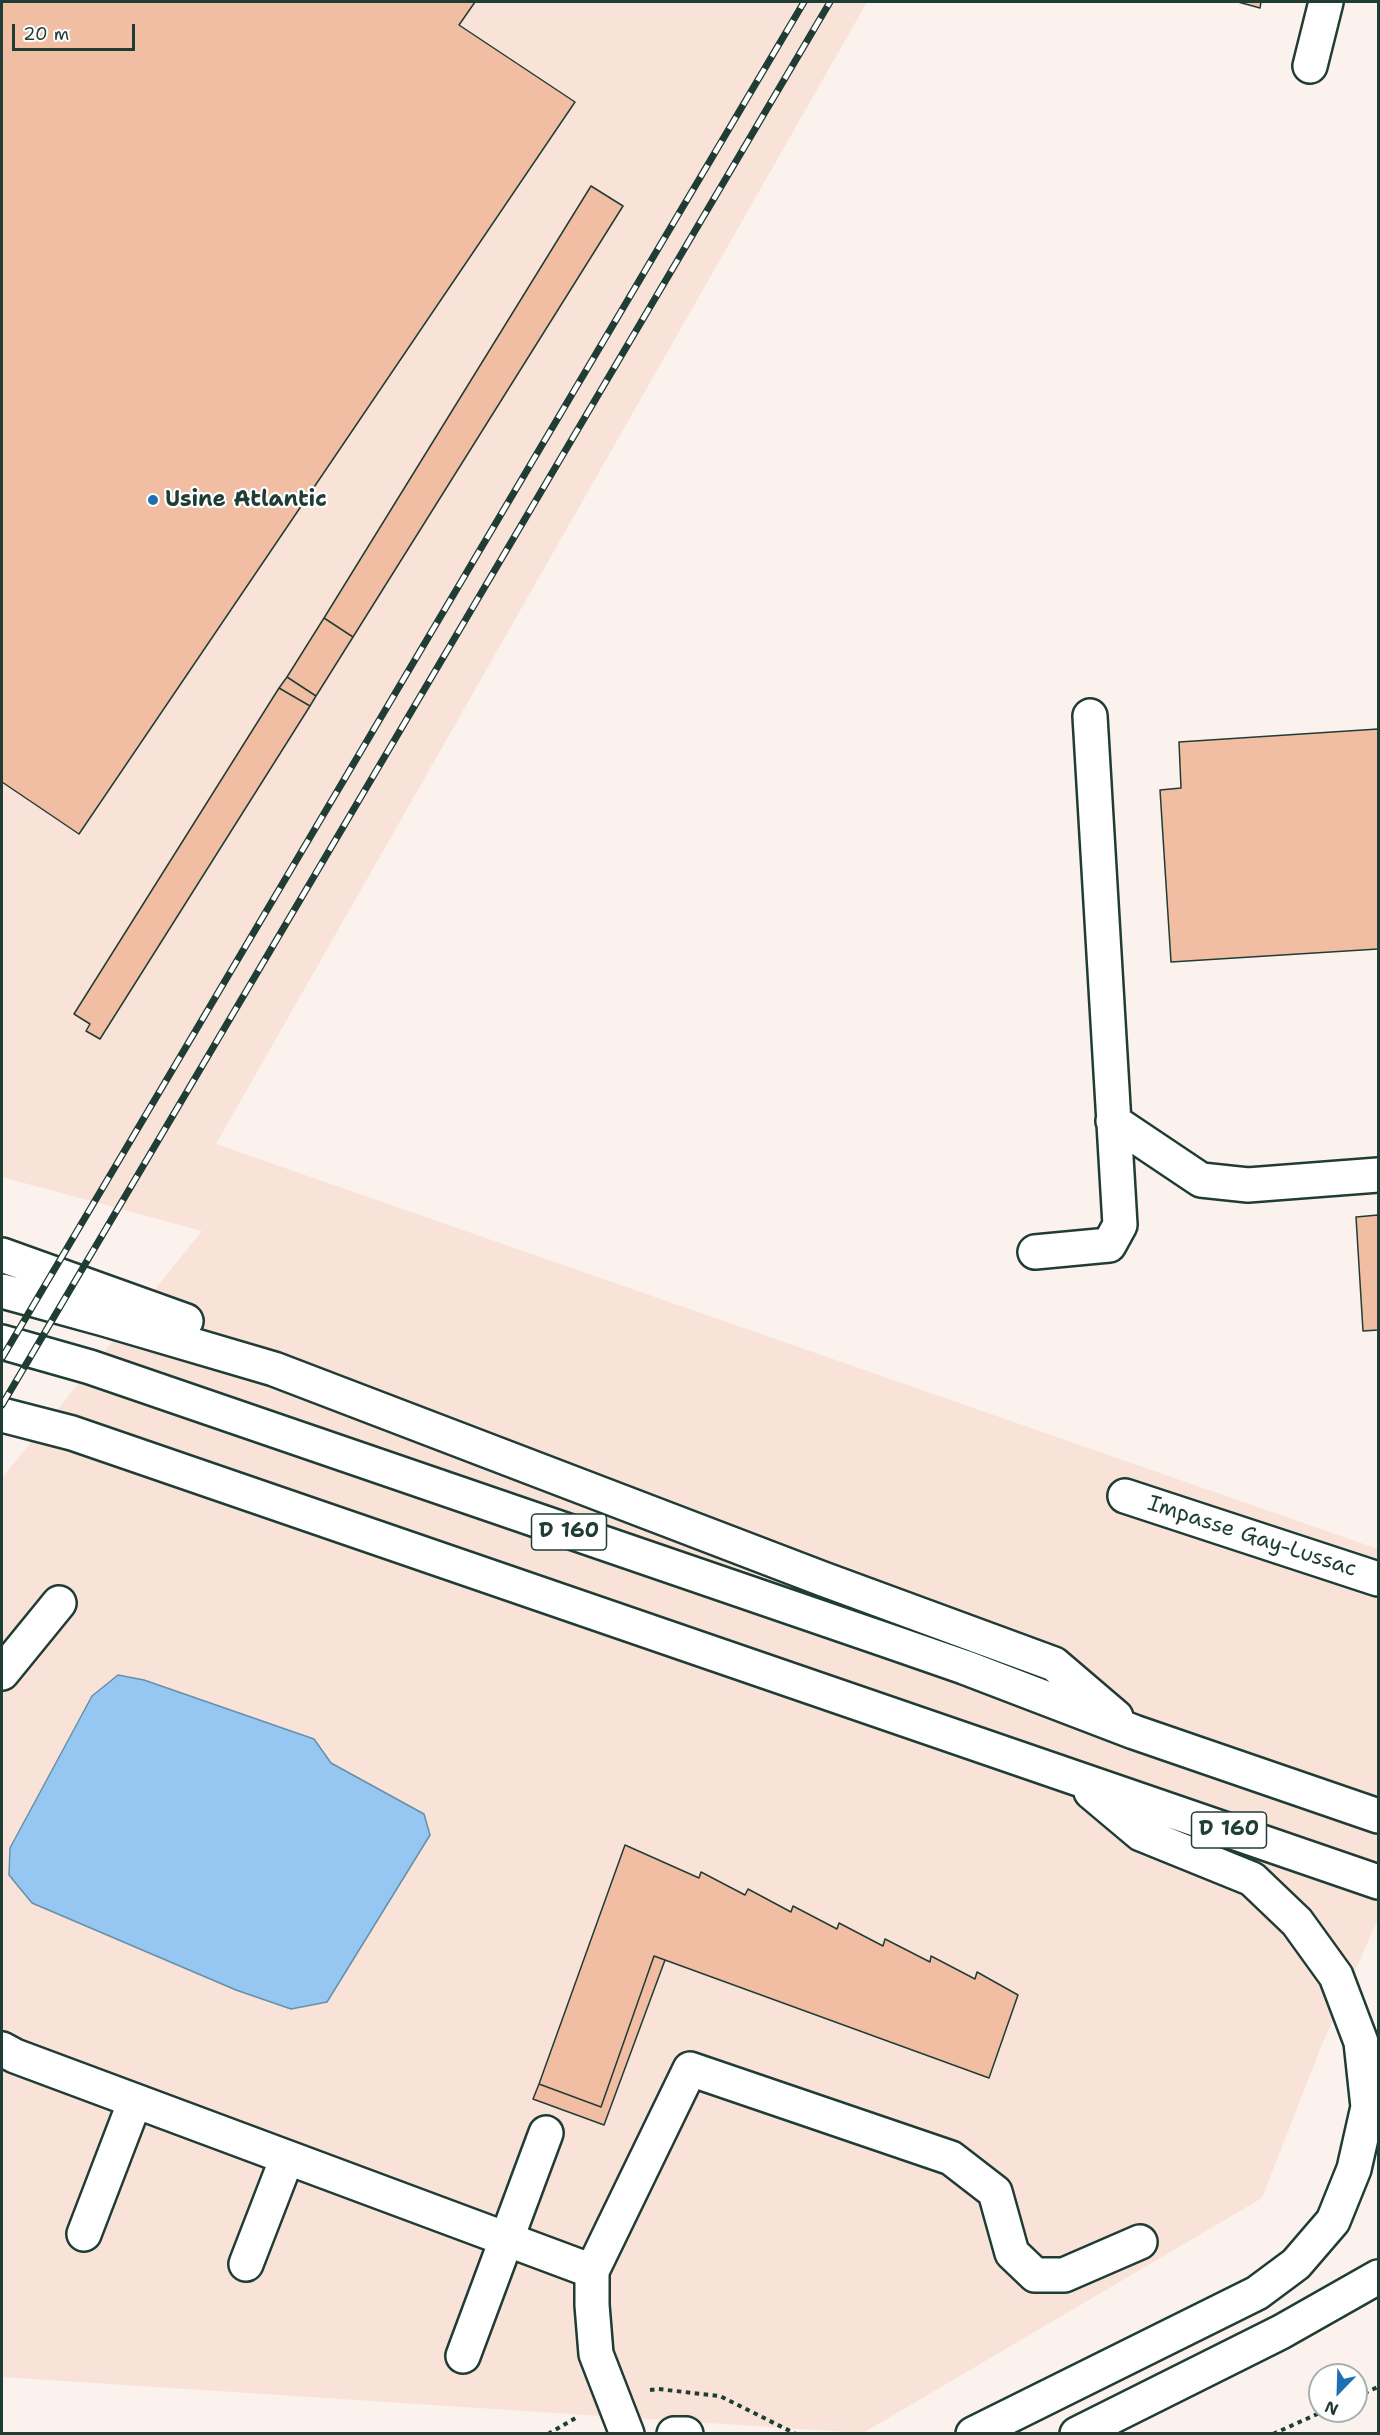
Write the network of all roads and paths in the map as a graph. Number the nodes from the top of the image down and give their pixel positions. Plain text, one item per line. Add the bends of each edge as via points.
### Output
1 (1326, 2) edge
2 (1310, 66) dead end
3 (1090, 716) dead end
4 (1113, 1121) junction
5 (1378, 1175) edge
6 (1035, 1252) dead end
7 (2, 1255) edge
8 (2, 1291) edge
9 (2, 1342) edge
10 (274, 1369) junction
11 (2, 1415) edge
12 (1125, 1496) dead end
13 (1378, 1579) edge
14 (58, 1603) dead end
15 (2, 1673) edge
16 (1134, 1732) junction
17 (1078, 1781) junction
18 (1378, 1816) edge
19 (1378, 1882) edge
20 (2, 2049) edge
21 (135, 2101) junction
22 (546, 2133) dead end
23 (287, 2158) junction
24 (84, 2234) dead end
25 (506, 2239) junction
26 (1140, 2242) dead end
27 (246, 2264) dead end
28 (592, 2271) junction
29 (1378, 2277) edge
30 (463, 2356) dead end
31 (1308, 2418) edge
32 (627, 2433) edge
33 (674, 2433) edge
34 (686, 2433) edge
35 (973, 2433) edge
36 (1077, 2433) edge
37 (1273, 2433) edge

1 - 2 main road
3 - 4 main road
4 - 5 main road via 1201,1180 1248,1185
4 - 6 main road via 1120,1225 1109,1245
7 - 10 main road via 211,1330
8 - 10 main road
9 - 16 main road, D 160 via 90,1367 877,1637
10 - 16 main road via 1054,1664
11 - 17 main road, D 160 via 72,1433
12 - 13 main road, Impasse Gay-Lussac
14 - 15 main road
16 - 18 main road, D 160
17 - 19 main road, D 160
17 - 35 main road via 1141,1834 1252,1879 1297,1922 1335,1976 1361,2042 1368,2107 1354,2169 1333,2221 1296,2264 1257,2293
20 - 21 main road
21 - 23 main road
21 - 24 main road
22 - 25 main road
23 - 25 main road
23 - 27 main road
25 - 28 main road
25 - 30 main road
26 - 28 main road via 1064,2275 1035,2275 1012,2253 995,2192 951,2158 690,2069
28 - 32 main road via 596,2354
29 - 36 main road via 1281,2332
31 - 37 path
33 - 34 main road

